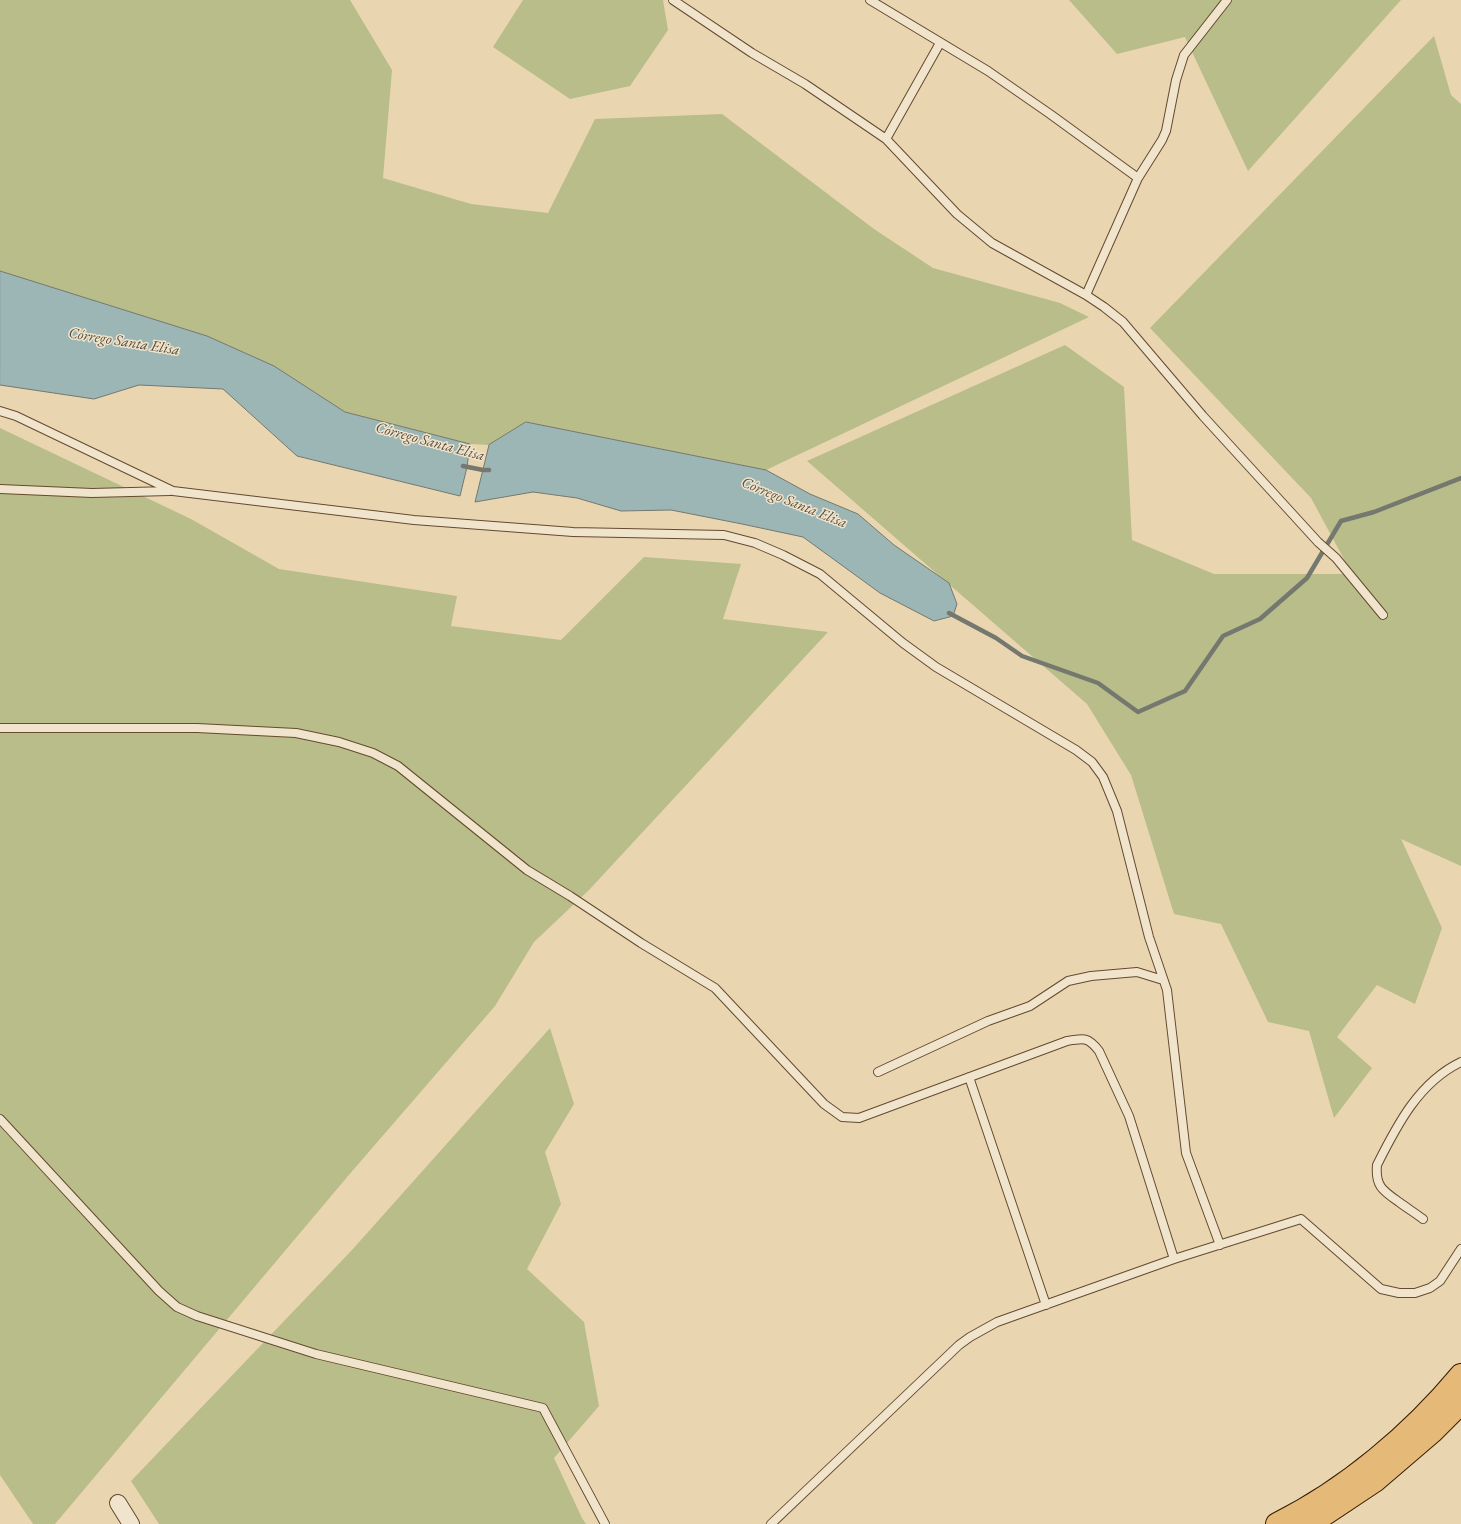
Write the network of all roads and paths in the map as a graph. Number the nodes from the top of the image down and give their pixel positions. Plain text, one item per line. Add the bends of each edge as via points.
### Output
1 (673, 0) edge
2 (870, 0) edge
3 (1227, 0) edge
4 (940, 43) junction
5 (886, 138) junction
6 (1138, 178) junction
7 (1086, 295) junction
8 (0, 411) edge
9 (0, 489) edge
10 (173, 491) junction
11 (1383, 615) dead end
12 (0, 728) edge
13 (1163, 980) junction
14 (1461, 1062) edge
15 (878, 1072) dead end
16 (968, 1077) junction
17 (0, 1119) edge
18 (1423, 1219) dead end
19 (1220, 1245) junction
20 (1461, 1249) edge
21 (1174, 1259) junction
22 (1046, 1305) junction
23 (1461, 1375) edge
24 (1461, 1403) edge
25 (118, 1503) dead end
26 (131, 1524) edge
27 (605, 1524) edge
28 (771, 1524) edge
29 (1277, 1524) edge
30 (1310, 1524) edge

1 - 5 lane
2 - 4 lane
3 - 6 lane via 1184,55 1176,80 1166,131
4 - 5 lane
4 - 6 lane via 1050,114
5 - 7 lane via 957,214 992,243
6 - 7 lane
7 - 11 lane via 1123,322 1203,416 1318,542 1336,558
8 - 10 lane via 16,416
9 - 10 lane
10 - 13 lane via 414,520 573,532 724,535 784,554 820,574 936,667 1092,762 1103,777 1117,811 1149,937
12 - 16 lane via 197,728 296,733 374,753 398,766 527,870 715,988 824,1104 842,1116 859,1118
13 - 15 lane via 1137,972 1068,981 1030,1006 988,1022
13 - 19 lane via 1186,1153
14 - 18 lane via 1429,1083 1411,1105 1377,1165 1376,1174 1383,1191
16 - 21 lane via 1067,1041 1078,1038 1091,1042 1099,1051 1128,1116
16 - 22 lane
17 - 27 lane via 159,1291 177,1307 197,1316 316,1354 543,1408
19 - 20 lane via 1301,1219 1382,1289 1399,1293 1415,1293 1440,1281
19 - 21 lane
21 - 22 lane
22 - 28 lane via 997,1322 959,1345
23 - 29 highway via 1392,1446 1339,1488
24 - 30 highway via 1432,1432 1376,1480
25 - 26 street

